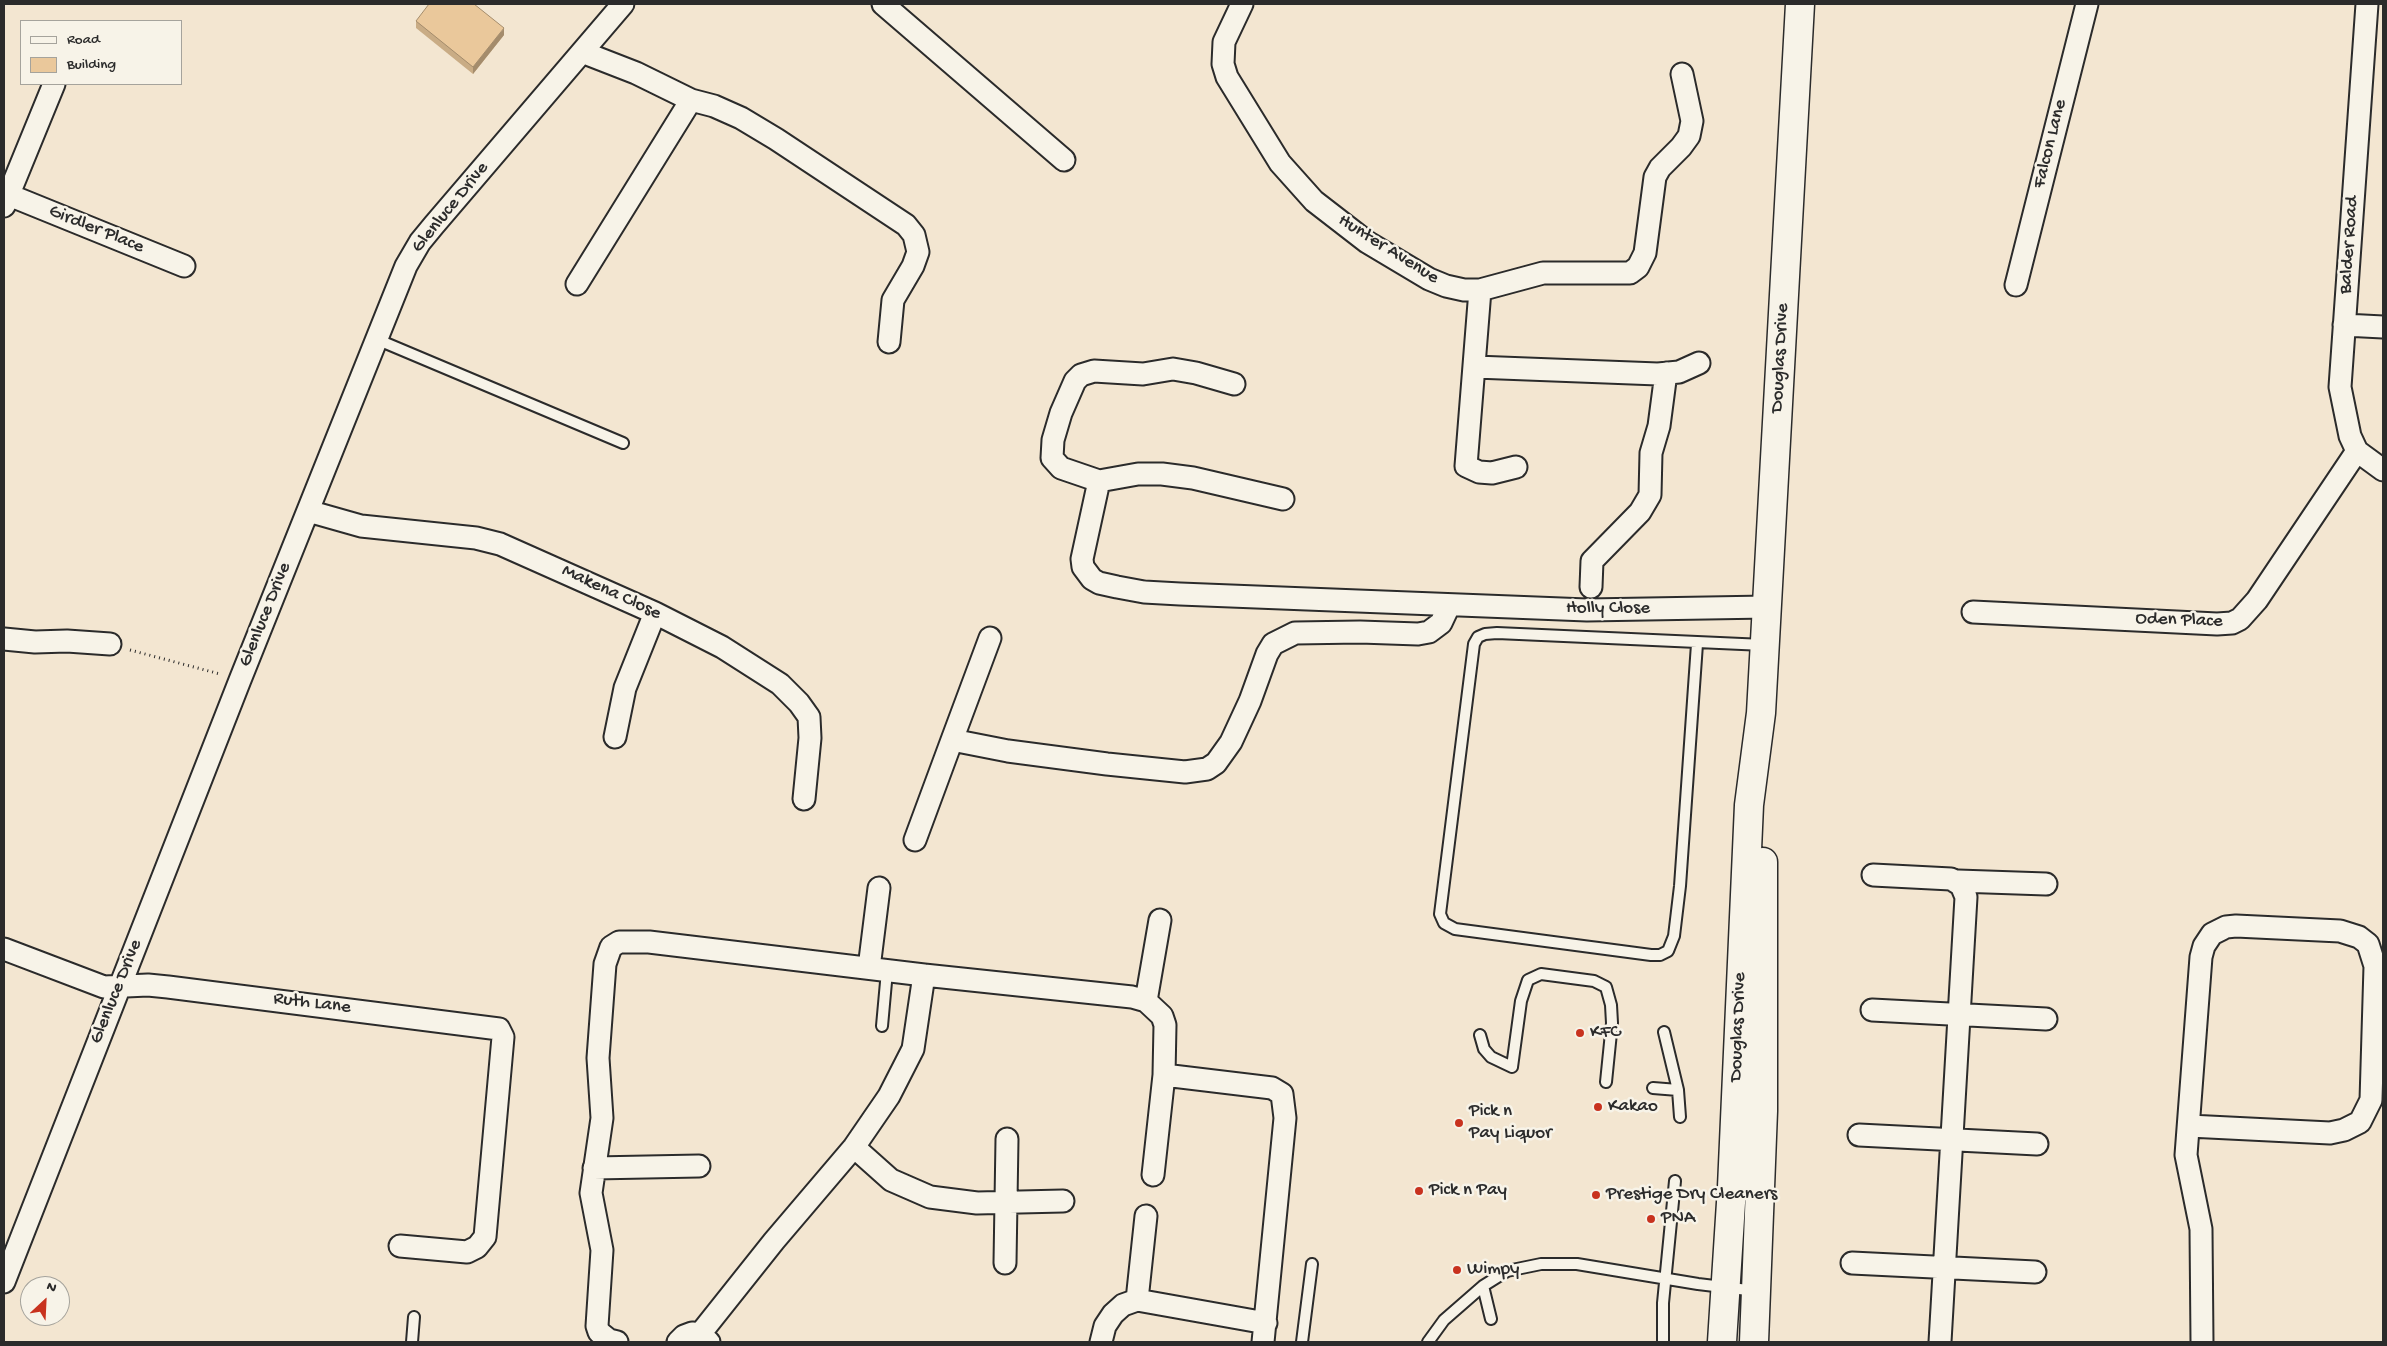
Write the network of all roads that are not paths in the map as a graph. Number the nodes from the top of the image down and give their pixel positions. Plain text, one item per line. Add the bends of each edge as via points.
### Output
1 (623, 4) edge
2 (883, 4) edge
3 (1242, 4) edge
4 (1800, 4) edge
5 (2087, 4) edge
6 (2367, 4) edge
7 (582, 52) junction
8 (1682, 74) dead end
9 (54, 85) edge
10 (691, 100) junction
11 (1064, 160) dead end
12 (6, 201) edge
13 (184, 266) dead end
14 (577, 284) dead end
15 (2016, 285) dead end
16 (1480, 290) junction
17 (2344, 325) junction
18 (2383, 328) edge
19 (376, 338) junction
20 (889, 342) dead end
21 (1699, 362) dead end
22 (1475, 367) junction
23 (1666, 373) junction
24 (1234, 384) dead end
25 (623, 443) dead end
26 (2357, 451) junction
27 (1516, 467) dead end
28 (2383, 470) edge
29 (1099, 481) junction
30 (1283, 499) dead end
31 (308, 511) junction
32 (1591, 587) dead end
33 (1449, 606) junction
34 (1766, 607) junction
35 (1973, 612) dead end
36 (656, 613) junction
37 (990, 638) dead end
38 (4, 639) edge
39 (110, 644) road end
40 (1696, 644) junction
41 (1764, 645) junction
42 (1761, 713) junction
43 (615, 737) dead end
44 (952, 740) junction
45 (804, 798) dead end
46 (915, 840) dead end
47 (1874, 875) dead end
48 (1958, 881) junction
49 (2046, 884) dead end
50 (879, 888) dead end
51 (1160, 920) dead end
52 (4, 949) edge
53 (878, 969) junction
54 (924, 975) junction
55 (120, 986) junction
56 (1146, 1001) junction
57 (1872, 1010) dead end
58 (1958, 1016) junction
59 (2046, 1019) dead end
60 (882, 1026) dead end
61 (1664, 1032) dead end
62 (1480, 1035) dead end
63 (1164, 1076) junction
64 (1606, 1082) dead end
65 (1653, 1088) dead end
66 (1678, 1090) junction
67 (1680, 1116) dead end
68 (2190, 1126) junction
69 (1859, 1135) dead end
70 (1007, 1139) dead end
71 (1951, 1139) junction
72 (2037, 1144) dead end
73 (854, 1147) junction
74 (699, 1166) dead end
75 (594, 1168) junction
76 (1152, 1175) dead end
77 (1675, 1182) dead end
78 (1063, 1201) dead end
79 (1007, 1202) junction
80 (1146, 1216) dead end
81 (400, 1246) dead end
82 (1005, 1262) dead end
83 (1852, 1263) dead end
84 (1312, 1264) dead end
85 (1943, 1266) junction
86 (2035, 1272) dead end
87 (1667, 1279) junction
88 (4, 1282) edge
89 (1483, 1286) junction
90 (1725, 1287) junction
91 (1757, 1291) junction
92 (1137, 1300) junction
93 (414, 1317) dead end
94 (1491, 1319) dead end
95 (1264, 1332) edge
96 (704, 1338) edge
97 (412, 1342) edge
98 (617, 1342) edge
99 (678, 1342) edge
100 (1101, 1342) edge
101 (1302, 1342) edge
102 (1428, 1342) edge
103 (1663, 1342) edge
104 (1722, 1342) edge
105 (1754, 1342) edge
106 (1940, 1342) edge
107 (2202, 1342) edge

1 - 7 street, Glenluce Drive
2 - 11 street
3 - 16 street, Hunter Avenue via 1224,42 1222,53 1227,77 1280,163 1314,201 1367,242 1429,279 1446,286
4 - 34 street, Douglas Drive
5 - 15 street, Falcon Lane
6 - 17 street, Balder Road
7 - 10 street via 636,73
7 - 19 street, Glenluce Drive via 420,242 406,266
8 - 16 street, Hunter Avenue via 1692,121 1689,136 1655,177 1645,253 1638,268 1630,274 1542,273
9 - 12 street
10 - 14 street
10 - 20 street via 728,111 776,139 906,225 914,234 917,256 893,300
12 - 13 street, Girdler Place
16 - 22 street
17 - 18 street
17 - 26 street, Balder Road via 2340,387 2350,436
19 - 25 lane
19 - 31 street, Glenluce Drive
21 - 23 street via 1679,372
22 - 23 street
22 - 27 street via 1466,466 1492,473
23 - 32 street via 1659,426 1651,453 1650,495 1640,512 1592,561
24 - 29 street via 1173,370 1142,374 1094,371 1081,375 1075,381 1061,413 1053,440 1052,458 1061,468
26 - 28 street
26 - 35 street, Oden Place via 2257,600 2232,623
29 - 30 street via 1138,474 1162,474
29 - 33 street, Holly Close via 1082,559 1089,576 1099,583 1171,594
31 - 36 street, Makena Close via 361,526 489,541
31 - 55 street, Glenluce Drive
33 - 34 street, Holly Close via 1587,610
33 - 44 street via 1441,623 1424,633 1295,633 1273,644 1231,742 1216,763 1207,769 1184,772 1107,764 1008,752
34 - 41 street, Douglas Drive
36 - 43 street via 625,688
36 - 45 street, Makena Close via 755,666 799,703 809,717 810,727
37 - 44 street
38 - 39 street
40 - 40 lane via 1497,633 1478,637 1474,644 1440,914 1444,923 1455,930 1651,955 1668,951 1674,936 1680,886
40 - 41 lane
41 - 42 street, Douglas Drive
42 - 90 street, Douglas Drive via 1750,805
42 - 91 street, Douglas Drive via 1764,1007
44 - 46 street
47 - 48 street
48 - 49 street
48 - 58 street via 1966,897
50 - 53 street
51 - 56 street
52 - 55 street, Ruth Lane via 94,985
53 - 54 street
53 - 60 lane
53 - 75 street via 649,942 614,944 608,952 602,991 598,1058 602,1118
54 - 56 street
54 - 73 street via 916,1038 910,1058
55 - 81 street, Ruth Lane via 148,985 208,992 495,1027 502,1031 485,1237 477,1248 467,1252
55 - 88 street, Glenluce Drive
56 - 63 street via 1157,1010 1164,1025
57 - 58 street
58 - 59 street
58 - 71 street
61 - 66 lane
62 - 64 lane via 1484,1050 1512,1068 1521,1001 1528,980 1541,974 1588,979 1606,987 1610,996 1612,1023
63 - 76 street
63 - 95 street via 1272,1088 1282,1094 1285,1118
65 - 66 lane
66 - 67 lane
68 - 68 street via 2201,957 2212,934 2236,926 2340,931 2359,937 2368,944 2375,966 2371,1100 2360,1122 2344,1130 2330,1132
68 - 107 street via 2186,1163 2201,1228
69 - 71 street
70 - 79 street
71 - 72 street
71 - 85 street
73 - 79 street via 891,1180 916,1192 947,1200
73 - 96 street via 774,1241
74 - 75 street
75 - 98 street via 592,1201 602,1250 596,1318 599,1332
77 - 87 lane
78 - 79 street
79 - 82 street
80 - 92 street
83 - 85 street
84 - 101 lane
85 - 86 street
85 - 106 street
87 - 89 lane via 1577,1264 1541,1264 1506,1271
87 - 90 lane
87 - 103 lane via 1662,1310
89 - 94 lane
89 - 102 lane via 1444,1320
90 - 91 lane
90 - 104 street, Douglas Drive
91 - 105 street, Douglas Drive
92 - 95 street
92 - 100 street via 1123,1305 1113,1314 1105,1326
93 - 97 lane
96 - 99 street via 692,1333

